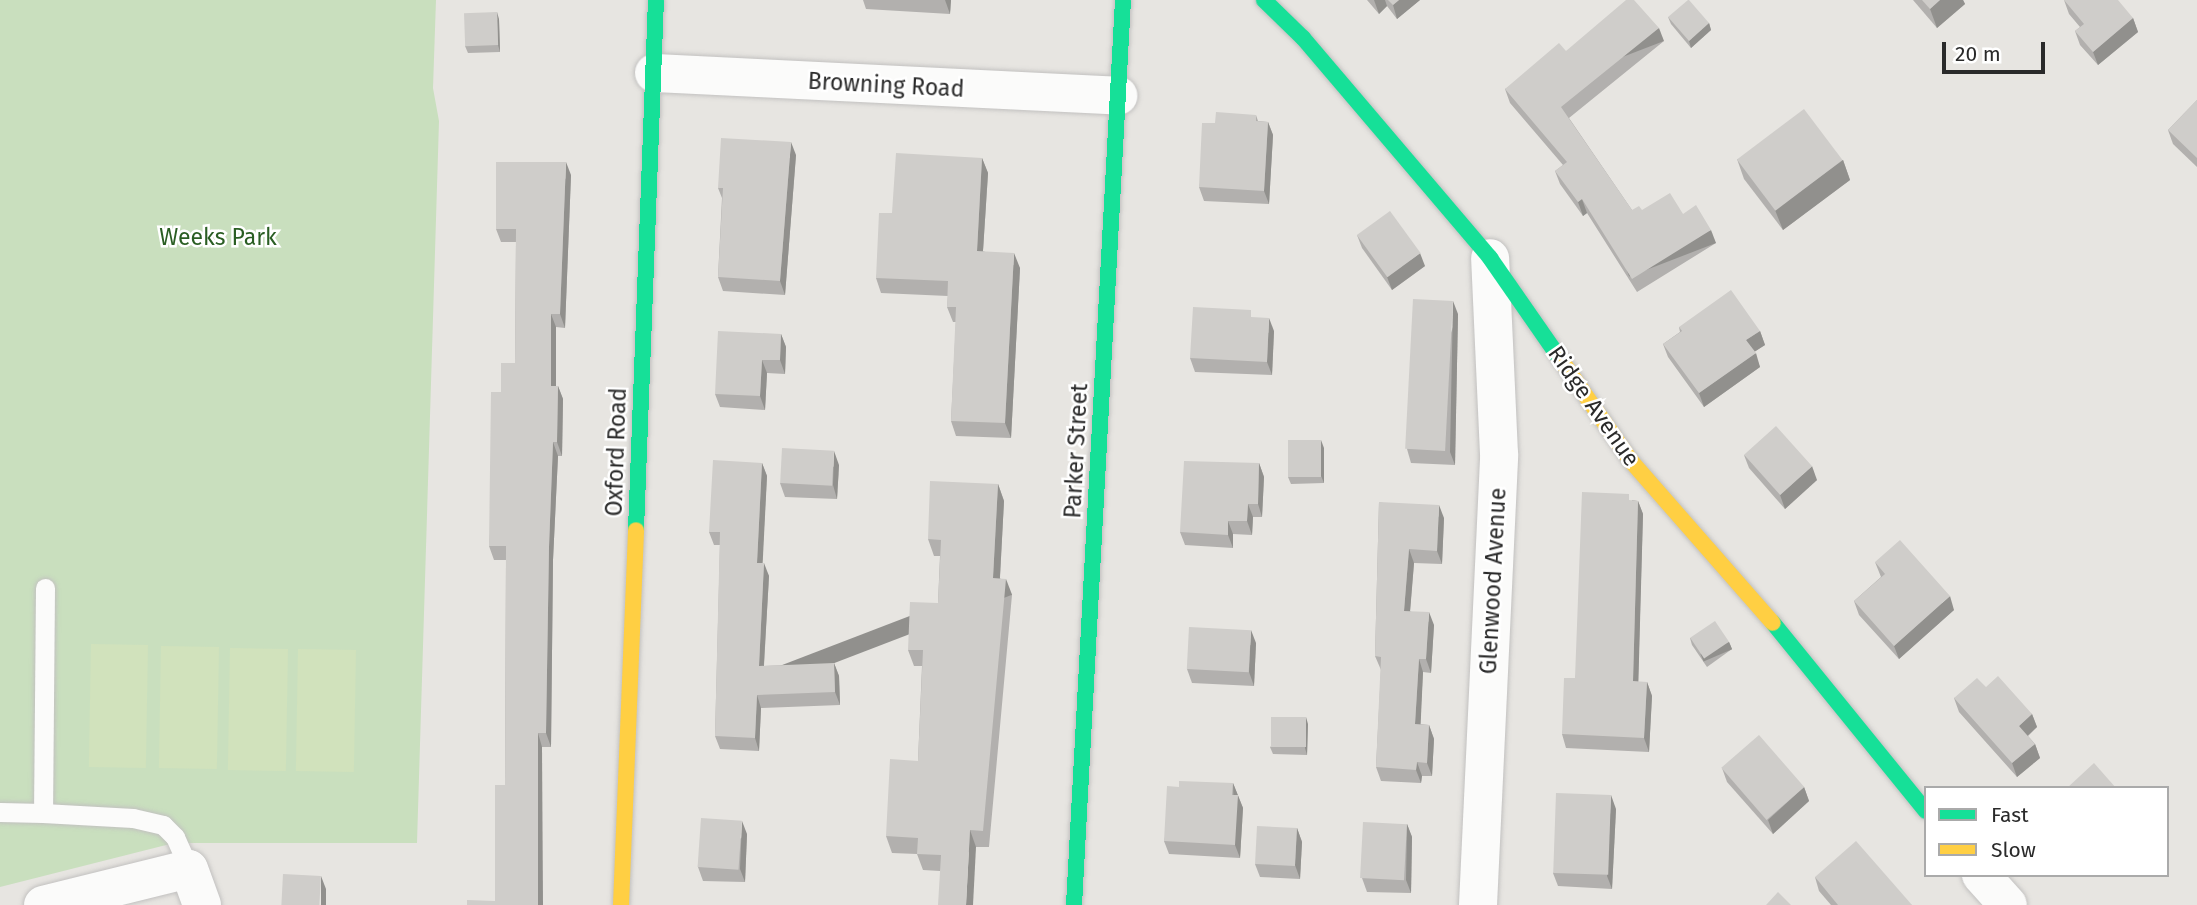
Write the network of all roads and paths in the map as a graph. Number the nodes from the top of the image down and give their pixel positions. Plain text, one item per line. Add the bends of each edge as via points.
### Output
1 (656, 0) edge
2 (1123, 0) edge
3 (1264, 0) edge
4 (654, 73) junction
5 (1118, 96) junction
6 (1490, 258) junction
7 (45, 588) dead end
8 (1924, 809) edge
9 (0, 812) edge
10 (43, 813) junction
11 (189, 869) junction
12 (1982, 877) edge
13 (43, 905) edge
14 (202, 905) edge
15 (621, 905) edge
16 (1074, 905) edge
17 (1478, 905) edge
18 (2008, 905) edge

1 - 4 street, Oxford Road
2 - 5 street, Parker Street
3 - 6 street, Ridge Avenue via 1303,38
4 - 5 street, Browning Road
4 - 15 street, Oxford Road
5 - 16 street, Parker Street
6 - 8 street, Ridge Avenue via 1631,461 1728,569
6 - 17 street, Glenwood Avenue via 1499,454
7 - 10 lane
9 - 10 lane
10 - 11 lane via 149,820 163,825 175,837
11 - 13 street
11 - 14 street
12 - 18 street

